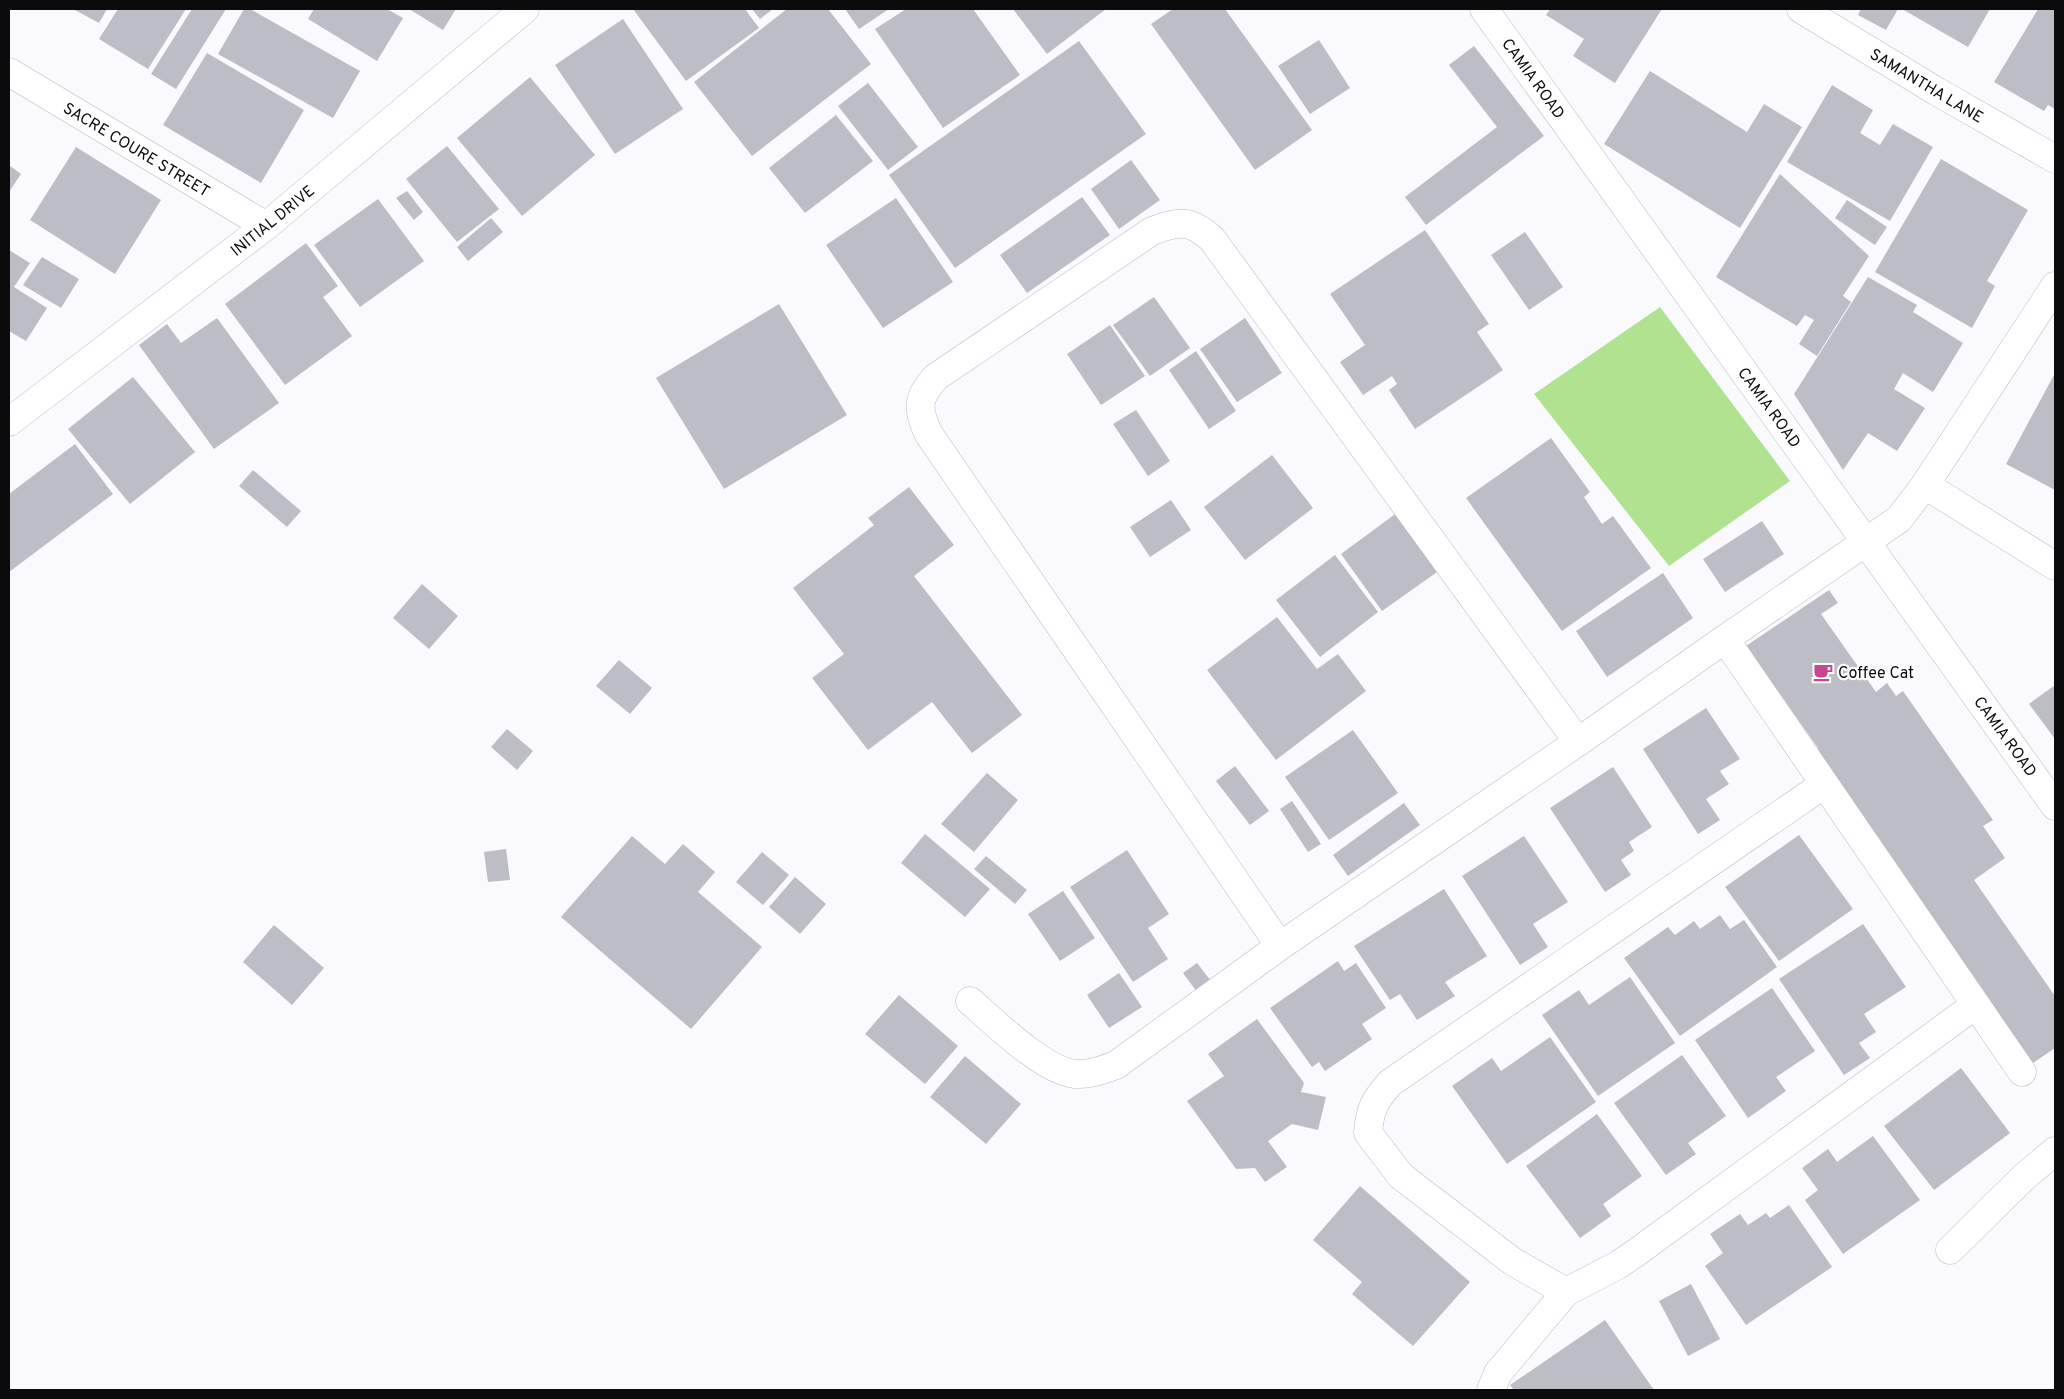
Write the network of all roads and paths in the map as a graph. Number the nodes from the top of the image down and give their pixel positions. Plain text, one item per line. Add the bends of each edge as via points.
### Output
1 (525, 9) edge
2 (1484, 9) edge
3 (1801, 9) edge
4 (9, 72) edge
5 (2055, 159) edge
6 (266, 226) junction
7 (2055, 286) edge
8 (10, 422) edge
9 (1925, 485) junction
10 (1868, 543) junction
11 (2055, 566) edge
12 (1724, 639) junction
13 (1578, 742) junction
14 (1823, 785) junction
15 (2055, 806) edge
16 (1280, 946) junction
17 (970, 1002) dead end
18 (1974, 1006) junction
19 (2022, 1072) dead end
20 (2055, 1151) edge
21 (1950, 1250) dead end
22 (1566, 1292) junction
23 (1490, 1390) edge

1 - 6 street, INITIAL DRIVE
2 - 10 street, CAMIA ROAD
3 - 5 street, SAMANTHA LANE
4 - 6 street, SACRE COURE STREET
6 - 8 street, INITIAL DRIVE
7 - 9 street
9 - 10 street via 1899,519
9 - 11 street
10 - 12 street
10 - 15 street, CAMIA ROAD
12 - 13 street
12 - 14 street
13 - 16 street
13 - 16 street via 1212,239 1199,228 1188,223 1170,224 1152,232 936,377 923,392 919,412 928,433
14 - 18 street
14 - 22 street via 1390,1083 1374,1100 1368,1133 1401,1176 1512,1260
16 - 17 street via 1116,1065 1093,1073 1073,1074 1033,1054
18 - 19 street
18 - 22 street via 1618,1266
20 - 21 street
22 - 23 street via 1498,1373

